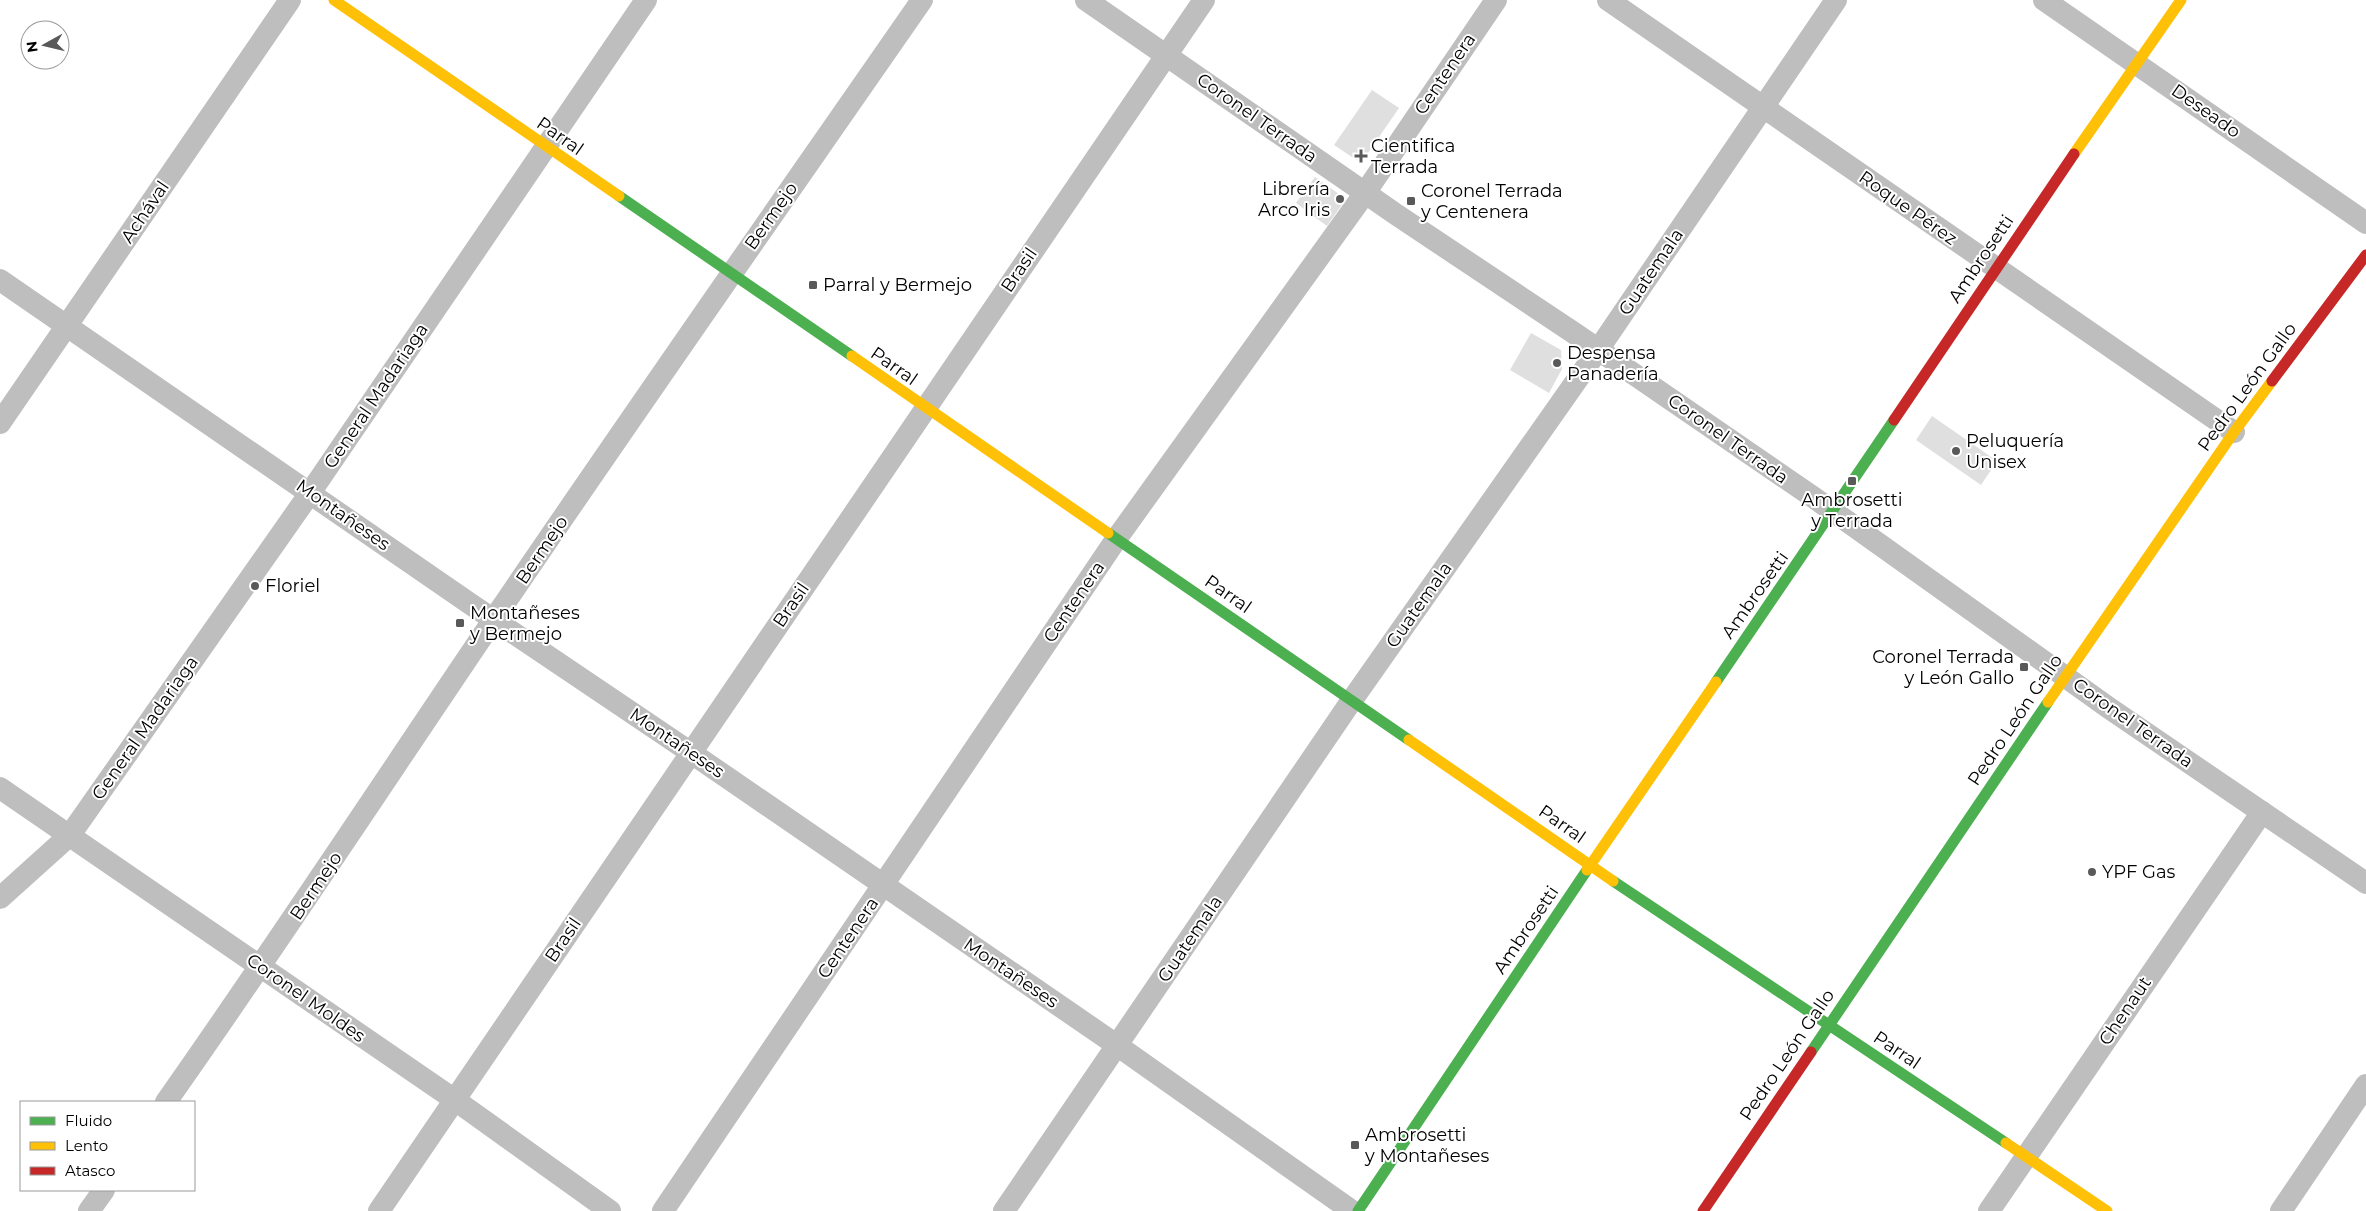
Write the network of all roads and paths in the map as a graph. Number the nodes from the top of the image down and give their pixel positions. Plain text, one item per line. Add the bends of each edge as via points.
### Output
1 (290, 0) edge
2 (334, 0) edge
3 (646, 0) edge
4 (922, 0) edge
5 (1086, 0) edge
6 (1204, 0) edge
7 (1496, 0) edge
8 (1608, 0) edge
9 (1836, 0) edge
10 (2044, 0) edge
11 (2181, 0) edge
12 (1166, 54) junction
13 (2136, 62) junction
14 (1764, 106) junction
15 (546, 147) junction
16 (1365, 193) junction
17 (2366, 224) edge
18 (2366, 255) edge
19 (1995, 268) junction
20 (731, 274) junction
21 (0, 280) edge
22 (67, 326) junction
23 (1598, 350) junction
24 (925, 409) junction
25 (0, 423) edge
26 (2234, 432) junction
27 (310, 493) junction
28 (1833, 512) junction
29 (1117, 538) junction
30 (494, 619) junction
31 (2065, 675) junction
32 (1352, 700) junction
33 (690, 752) junction
34 (0, 788) edge
35 (2262, 812) junction
36 (70, 835) junction
37 (1590, 865) junction
38 (2366, 884) edge
39 (883, 885) junction
40 (0, 898) edge
41 (261, 967) junction
42 (1828, 1025) junction
43 (1118, 1046) junction
44 (2366, 1085) edge
45 (455, 1100) junction
46 (167, 1101) edge
47 (2026, 1156) junction
48 (103, 1191) edge
49 (89, 1211) edge
50 (379, 1211) edge
51 (610, 1211) edge
52 (663, 1211) edge
53 (1004, 1211) edge
54 (1352, 1211) edge
55 (1358, 1211) edge
56 (1703, 1211) edge
57 (1989, 1211) edge
58 (2107, 1211) edge
59 (2280, 1211) edge

1 - 22 street, Achával
2 - 15 street, Parral
3 - 15 street, General Madariaga
4 - 20 street, Bermejo
5 - 12 street, Coronel Terrada
6 - 12 street, Brasil
7 - 16 street, Centenera
8 - 14 street, Roque Pérez
9 - 14 street, Guatemala
10 - 13 street, Deseado
11 - 13 street, Ambrosetti
12 - 16 street, Coronel Terrada
12 - 24 street, Brasil
13 - 17 street, Deseado
13 - 19 street, Ambrosetti
14 - 19 street, Roque Pérez
14 - 23 street, Guatemala
15 - 20 street, Parral
15 - 27 street, General Madariaga
16 - 23 street, Coronel Terrada
16 - 29 street, Centenera
18 - 26 street, Pedro León Gallo
19 - 26 street, Roque Pérez
19 - 28 street, Ambrosetti
20 - 24 street, Parral
20 - 30 street, Bermejo
21 - 22 street, Montañeses
22 - 25 street, Achával
22 - 27 street, Montañeses
23 - 28 street, Coronel Terrada
23 - 32 street, Guatemala
24 - 29 street, Parral
24 - 33 street, Brasil
26 - 31 street, Pedro León Gallo
27 - 30 street, Montañeses
27 - 36 street, General Madariaga
28 - 31 street, Coronel Terrada
28 - 37 street, Ambrosetti
29 - 32 street, Parral
29 - 39 street, Centenera
30 - 33 street, Montañeses
30 - 41 street, Bermejo
31 - 35 street, Coronel Terrada
31 - 42 street, Pedro León Gallo
32 - 37 street, Parral
32 - 43 street, Guatemala
33 - 39 street, Montañeses
33 - 45 street, Brasil
34 - 36 street, Coronel Moldes
35 - 38 street, Coronel Terrada
35 - 47 street, Chenaut
36 - 40 street, General Madariaga
36 - 41 street, Coronel Moldes
37 - 42 street, Parral
37 - 55 street, Ambrosetti
39 - 43 street, Montañeses
39 - 52 street, Centenera
41 - 45 street, Coronel Moldes
41 - 46 street, Bermejo
42 - 47 street, Parral
42 - 56 street, Pedro León Gallo
43 - 53 street, Guatemala
43 - 54 street, Montañeses
44 - 59 street
45 - 50 street, Brasil
45 - 51 street, Coronel Moldes
47 - 57 street, Chenaut
47 - 58 street, Parral
48 - 49 street

